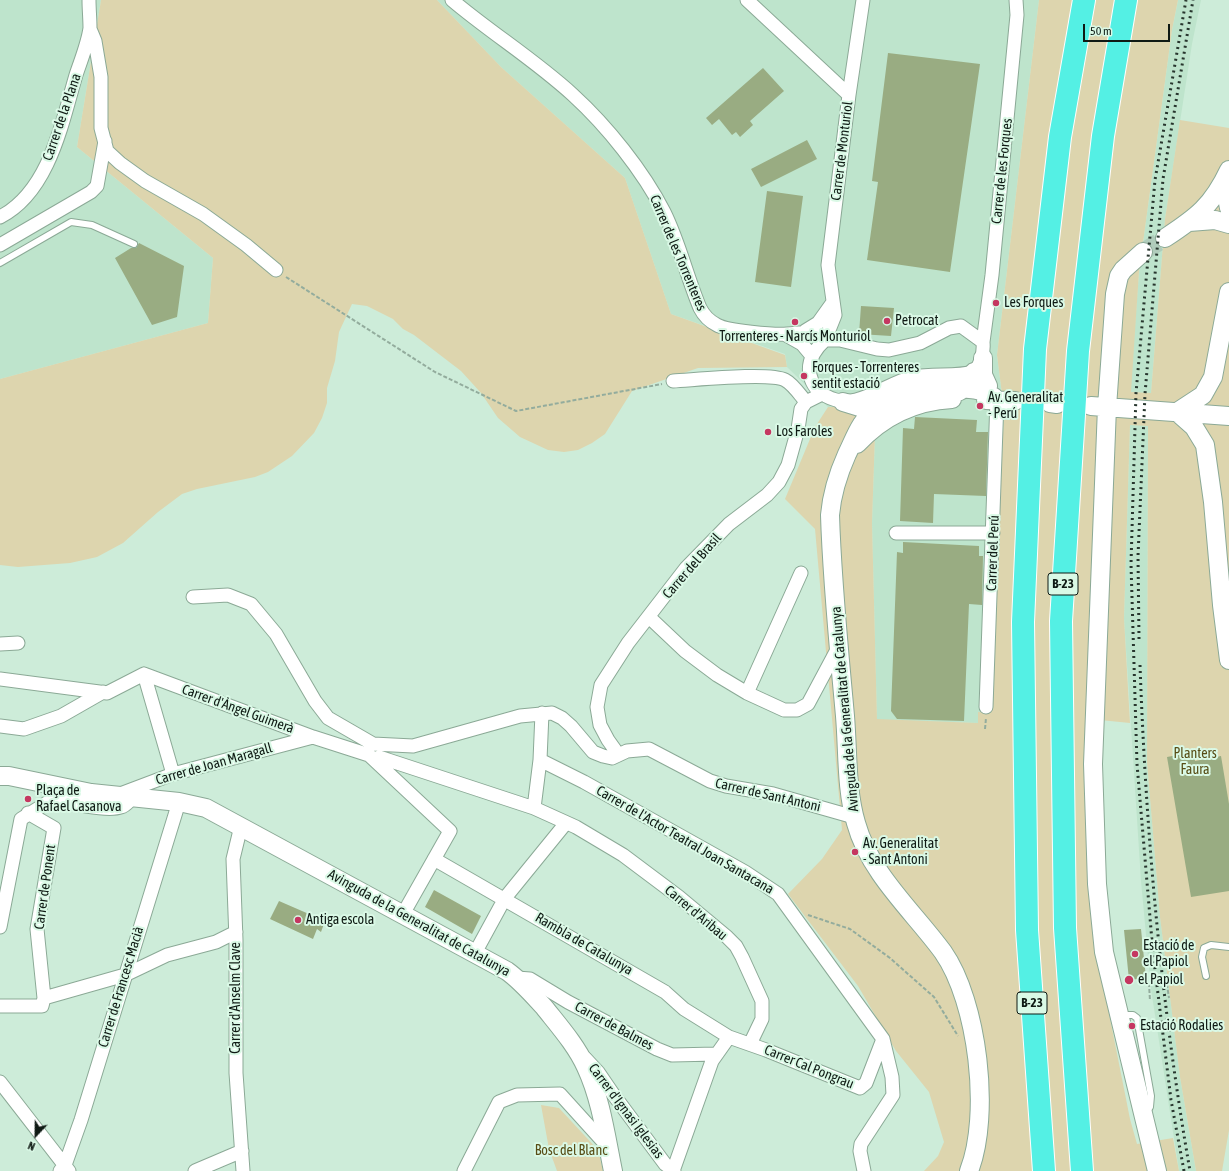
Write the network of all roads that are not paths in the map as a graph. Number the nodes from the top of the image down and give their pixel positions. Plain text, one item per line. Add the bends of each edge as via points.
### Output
1 (89, 0) edge
2 (452, 0) edge
3 (747, 0) edge
4 (863, 0) edge
5 (1016, 0) edge
6 (1084, 0) edge
7 (1126, 0) edge
8 (90, 29) junction
9 (849, 96) junction
10 (104, 141) junction
11 (1226, 176) edge
12 (1229, 208) edge
13 (0, 217) edge
14 (1189, 222) junction
15 (1229, 224) edge
16 (1165, 238) tunnel mouth
17 (134, 244) dead end
18 (0, 245) edge
19 (1143, 252) tunnel mouth
20 (0, 263) edge
21 (276, 270) road end
22 (1229, 292) edge
23 (833, 302) junction
24 (805, 331) junction
25 (786, 335) junction
26 (825, 340) junction
27 (812, 356) junction
28 (980, 358) junction
29 (673, 381) road end
30 (962, 388) junction
31 (822, 394) junction
32 (994, 397) junction
33 (1015, 401) dead end
34 (806, 402) junction
35 (843, 402) junction
36 (921, 403) junction
37 (1099, 407) junction
38 (873, 411) junction
39 (1177, 412) junction
40 (893, 414) junction
41 (1229, 416) edge
42 (858, 429) junction
43 (847, 454) junction
44 (896, 532) dead end
45 (993, 534) junction
46 (801, 573) dead end
47 (193, 597) dead end
48 (649, 617) junction
49 (18, 643) dead end
50 (0, 644) edge
51 (839, 646) junction
52 (1229, 660) edge
53 (144, 674) junction
54 (0, 679) edge
55 (102, 692) junction
56 (747, 693) junction
57 (986, 707) dead end
58 (542, 713) junction
59 (0, 726) edge
60 (313, 736) junction
61 (372, 752) junction
62 (618, 754) junction
63 (540, 760) junction
64 (173, 774) junction
65 (0, 776) edge
66 (125, 797) junction
67 (179, 802) junction
68 (534, 808) junction
69 (28, 813) junction
70 (854, 817) junction
71 (566, 823) junction
72 (241, 826) junction
73 (434, 859) junction
74 (505, 898) junction
75 (403, 914) junction
76 (0, 927) edge
77 (236, 932) junction
78 (1229, 948) edge
79 (475, 953) junction
80 (125, 975) junction
81 (1206, 976) dead end
82 (517, 978) junction
83 (44, 998) junction
84 (0, 1006) edge
85 (729, 1037) junction
86 (883, 1039) junction
87 (750, 1044) junction
88 (578, 1052) junction
89 (716, 1054) junction
90 (0, 1082) edge
91 (608, 1147) junction
92 (242, 1151) junction
93 (65, 1169) edge
94 (195, 1171) edge
95 (243, 1171) edge
96 (464, 1171) edge
97 (613, 1171) edge
98 (674, 1171) edge
99 (864, 1171) edge
100 (969, 1171) edge
101 (1044, 1171) edge
102 (1082, 1171) edge
103 (1157, 1171) edge

1 - 8 street, Carrer de la Plana
2 - 25 street, Carrer de les Torrenteres via 573,96 600,123 626,155 664,212 704,316 726,329
3 - 9 street
4 - 9 street, Carrer de Monturiol
5 - 28 street, Carrer de les Forques via 1017,15 1001,186
6 - 101 highway, B-23 via 1060,137 1035,349 1024,622 1027,930
7 - 102 highway, B-23 via 1103,136 1078,351 1061,621 1065,928
8 - 10 street via 101,77 101,128
8 - 13 street, Carrer de la Plana via 50,158 30,190 18,204
9 - 23 street, Carrer de Monturiol via 828,264
10 - 18 street via 97,186 91,192
10 - 21 street via 107,151 120,163 145,181 203,214
11 - 12 street
11 - 14 street via 1209,204
14 - 15 street via 1216,220
14 - 16 street
17 - 20 lane via 92,225 71,222
19 - 37 street via 1123,270 1118,282
22 - 39 street via 1213,377 1203,395
23 - 24 street via 818,323
23 - 26 street, Carrer de Monturiol via 835,315
24 - 25 street, Carrer de les Torrenteres
24 - 26 street
25 - 27 street, Carrer de les Torrenteres via 802,344
26 - 27 street
26 - 28 street via 840,340 888,350 920,343 949,328 961,326 977,336
27 - 31 street via 810,376
28 - 30 street
28 - 32 street via 983,375
28 - 35 street via 895,382 864,399
29 - 34 street via 741,377 777,378 790,384
30 - 32 street, Avinguda de la Generalitat de Catalunya
30 - 36 street via 956,393 926,398
30 - 38 street, Avinguda de la Generalitat de Catalunya via 906,392
31 - 34 street
31 - 35 street
32 - 33 street
32 - 36 street, Avinguda de la Generalitat de Catalunya
32 - 45 street, Carrer del Perú
34 - 48 street, Carrer del Brasil via 801,409 788,465 779,482 708,544 686,568
35 - 38 street
35 - 42 street
36 - 40 street, Avinguda de la Generalitat de Catalunya
37 - 39 street
37 - 103 street via 1093,764 1100,920 1104,952
38 - 40 street
38 - 42 street, Avinguda de la Generalitat de Catalunya
39 - 41 street
39 - 52 street via 1194,427 1205,445
40 - 43 street, Avinguda de la Generalitat de Catalunya via 865,435
42 - 43 street, Avinguda de la Generalitat de Catalunya
43 - 51 street, Avinguda de la Generalitat de Catalunya via 835,483 830,515
44 - 45 street
45 - 57 street, Carrer del Perú
46 - 56 street
47 - 61 street via 228,595 250,604 276,634 328,718
48 - 56 street via 685,651
48 - 62 street, Carrer del Brasil via 628,643 601,685 598,697 600,725
49 - 50 street
51 - 56 street via 808,704 797,710 784,710
51 - 70 street, Avinguda de la Generalitat de Catalunya
53 - 55 street via 107,693
53 - 60 street, Carrer d'Àngel Guimerà
53 - 64 street
54 - 55 street
55 - 59 street via 61,716 24,729
58 - 61 street via 520,716 413,746
58 - 62 street, Carrer de Sant Antoni via 552,713 562,718 593,752 612,758
58 - 63 street
60 - 61 street, Carrer d'Àngel Guimerà
60 - 64 street, Carrer de Joan Maragall
61 - 68 street, Carrer d'Aribau via 379,757
61 - 73 street via 450,831
62 - 70 street, Carrer de Sant Antoni via 637,749 649,750 710,781 781,796
63 - 68 street
63 - 86 street, Carrer de l'Actor Teatral Joan Santacana via 745,872 778,894
64 - 66 street, Carrer de Joan Maragall
65 - 66 street, Avinguda de la Generalitat de Catalunya
66 - 67 street, Avinguda de la Generalitat de Catalunya
66 - 69 street, Carrer de Joan Maragall via 127,804 116,808 53,800
67 - 72 street, Avinguda de la Generalitat de Catalunya via 206,808
67 - 80 street, Carrer de Francesc Macià
68 - 71 street, Carrer d'Aribau
69 - 76 street via 21,819
69 - 83 street, Carrer de Ponent via 54,828 37,928
70 - 100 street, Avinguda de la Generalitat de Catalunya via 870,858 944,954 960,987 971,1029 980,1084 981,1112 978,1138
71 - 74 street
71 - 87 street, Carrer d'Aribau via 638,866 736,946 762,1001 762,1019
72 - 75 street, Avinguda de la Generalitat de Catalunya
72 - 77 street, Carrer d'Anselm Clave via 233,859
73 - 74 street, Rambla de Catalunya
73 - 75 street
74 - 79 street
74 - 85 street, Rambla de Catalunya via 666,992 684,1009
75 - 79 street, Avinguda de la Generalitat de Catalunya
77 - 80 street via 216,942 167,955
77 - 92 street, Carrer d'Anselm Clave via 236,1073
78 - 81 lane via 1211,945 1204,948 1202,957
79 - 82 street, Avinguda de la Generalitat de Catalunya
80 - 83 street
80 - 93 street, Carrer de Francesc Macià
82 - 88 street, Avinguda de la Generalitat de Catalunya
82 - 89 street, Carrer de Balmes via 530,979 568,1002 672,1055
83 - 84 street via 42,1006
85 - 87 street
85 - 89 street
86 - 87 street, Carrer Cal Pongrau via 866,1083 860,1088
86 - 99 street via 892,1076 893,1095 861,1144
88 - 91 street, Avinguda de la Generalitat de Catalunya via 592,1083
88 - 98 street, Carrer d'Ignasi Iglesias via 593,1064 656,1151
89 - 98 street
90 - 93 street
91 - 96 street via 560,1094 517,1095 499,1102
91 - 97 street, Avinguda de la Generalitat de Catalunya
92 - 94 street
92 - 95 street, Carrer d'Anselm Clave

